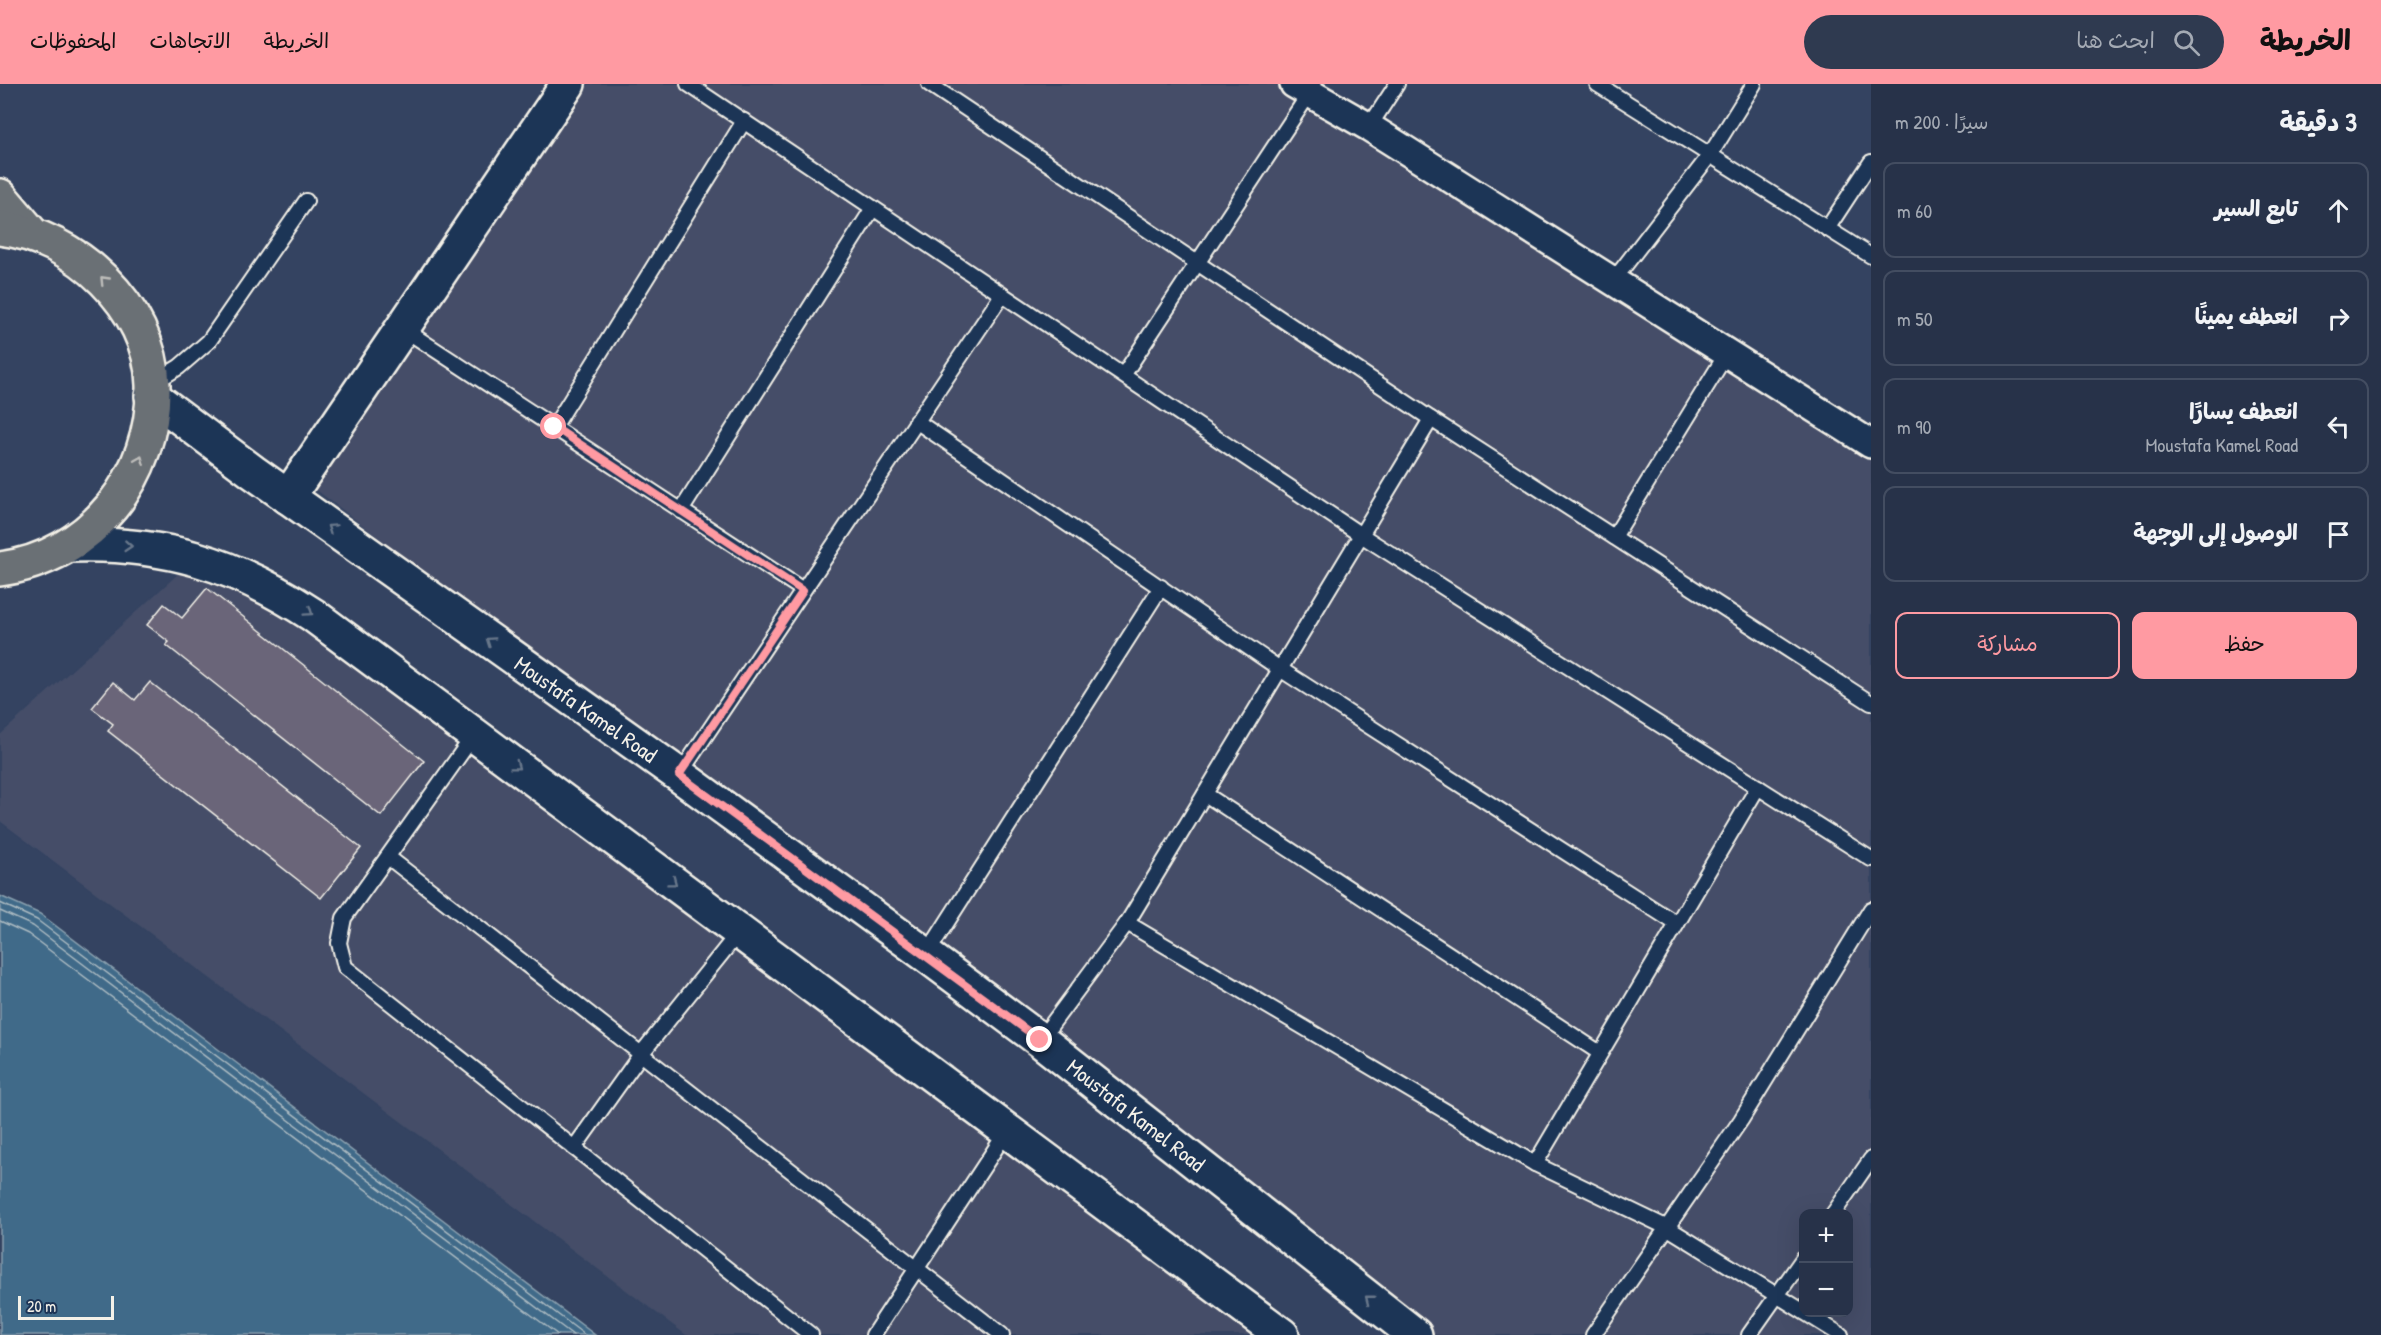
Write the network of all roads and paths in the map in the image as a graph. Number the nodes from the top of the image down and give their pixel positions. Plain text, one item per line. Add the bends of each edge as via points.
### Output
1 (568, 84) edge
2 (688, 84) edge
3 (929, 84) edge
4 (1397, 84) edge
5 (1597, 84) edge
6 (1754, 84) edge
7 (1302, 89) edge
8 (744, 121) junction
9 (1369, 127) junction
10 (1710, 155) junction
11 (1871, 162) edge
12 (0, 196) edge
13 (306, 201) dead end
14 (873, 208) junction
15 (0, 228) edge
16 (1827, 229) junction
17 (33, 235) junction
18 (1871, 256) edge
19 (1197, 263) junction
20 (1613, 282) junction
21 (1002, 295) junction
22 (402, 328) junction
23 (1727, 353) junction
24 (1124, 374) junction
25 (152, 390) junction
26 (1431, 419) junction
27 (916, 421) junction
28 (554, 427) junction
29 (1871, 444) edge
30 (288, 496) junction
31 (681, 511) junction
32 (1361, 535) junction
33 (1614, 537) junction
34 (70, 545) junction
35 (0, 569) edge
36 (1161, 587) junction
37 (803, 591) junction
38 (1280, 669) junction
39 (1871, 703) edge
40 (474, 735) junction
41 (679, 775) junction
42 (1758, 787) junction
43 (1205, 794) junction
44 (388, 857) junction
45 (1871, 859) edge
46 (1871, 909) edge
47 (1127, 923) junction
48 (1677, 924) junction
49 (739, 932) junction
50 (926, 955) junction
51 (1040, 1040) junction
52 (1600, 1053) junction
53 (641, 1054) junction
54 (1008, 1131) junction
55 (574, 1148) junction
56 (1871, 1159) edge
57 (1535, 1164) junction
58 (1836, 1209) edge
59 (1668, 1228) junction
60 (1799, 1263) edge
61 (917, 1268) junction
62 (1776, 1296) junction
63 (1799, 1309) edge
64 (1812, 1317) edge
65 (811, 1335) edge
66 (873, 1335) edge
67 (1002, 1335) edge
68 (1282, 1335) edge
69 (1415, 1335) edge
70 (1593, 1335) edge
71 (1749, 1335) edge
72 (1841, 1335) edge

1 - 22 main road
2 - 8 lane
3 - 19 lane
4 - 9 lane
5 - 10 lane
6 - 10 lane
7 - 9 street
7 - 19 lane
8 - 14 lane
8 - 28 lane
9 - 20 street
10 - 16 lane
10 - 20 lane
11 - 16 lane
12 - 17 main road
13 - 25 lane via 209,341
14 - 21 lane
14 - 31 lane
15 - 17 main road
16 - 18 lane
25 -> 17 main road via 137,328 112,288 76,256
19 - 24 lane
19 - 26 lane
20 - 23 street
21 - 24 lane
21 - 27 lane
22 - 28 lane
22 - 30 main road
23 - 29 street
23 - 33 lane
24 - 32 lane
25 - 30 main road, Moustafa Kamel Road
34 -> 25 main road via 94,528 130,482 147,435
26 - 32 lane
26 - 33 lane
27 - 36 lane
27 - 37 lane
28 - 31 lane
41 -> 30 main road, Moustafa Kamel Road
31 - 37 lane
32 - 38 lane
32 - 42 lane
33 - 39 lane
34 - 35 main road via 43,558
34 -> 40 main road via 167,550 244,574 313,615
36 - 38 lane
36 - 50 lane
37 - 41 lane
38 - 43 lane
38 - 48 lane
40 - 44 lane
40 -> 49 main road
41 - 50 main road, Moustafa Kamel Road
42 - 45 lane
42 - 48 lane
43 - 47 lane
43 - 52 lane
44 - 53 lane
44 - 55 lane via 344,918 339,943 345,967
46 - 59 lane via 1741,1120
47 - 51 lane
47 - 57 lane
48 - 52 lane
49 - 53 lane
49 - 54 main road
50 - 51 main road, Moustafa Kamel Road
69 -> 51 main road, Moustafa Kamel Road
52 - 57 lane
53 - 55 lane
53 - 61 lane
54 - 61 lane
54 - 68 main road
55 - 65 lane
56 - 58 lane
57 - 59 lane
59 - 62 lane
59 - 70 lane
60 - 62 lane
61 - 66 lane
61 - 67 lane
62 - 63 lane
62 - 71 lane
64 - 72 lane

